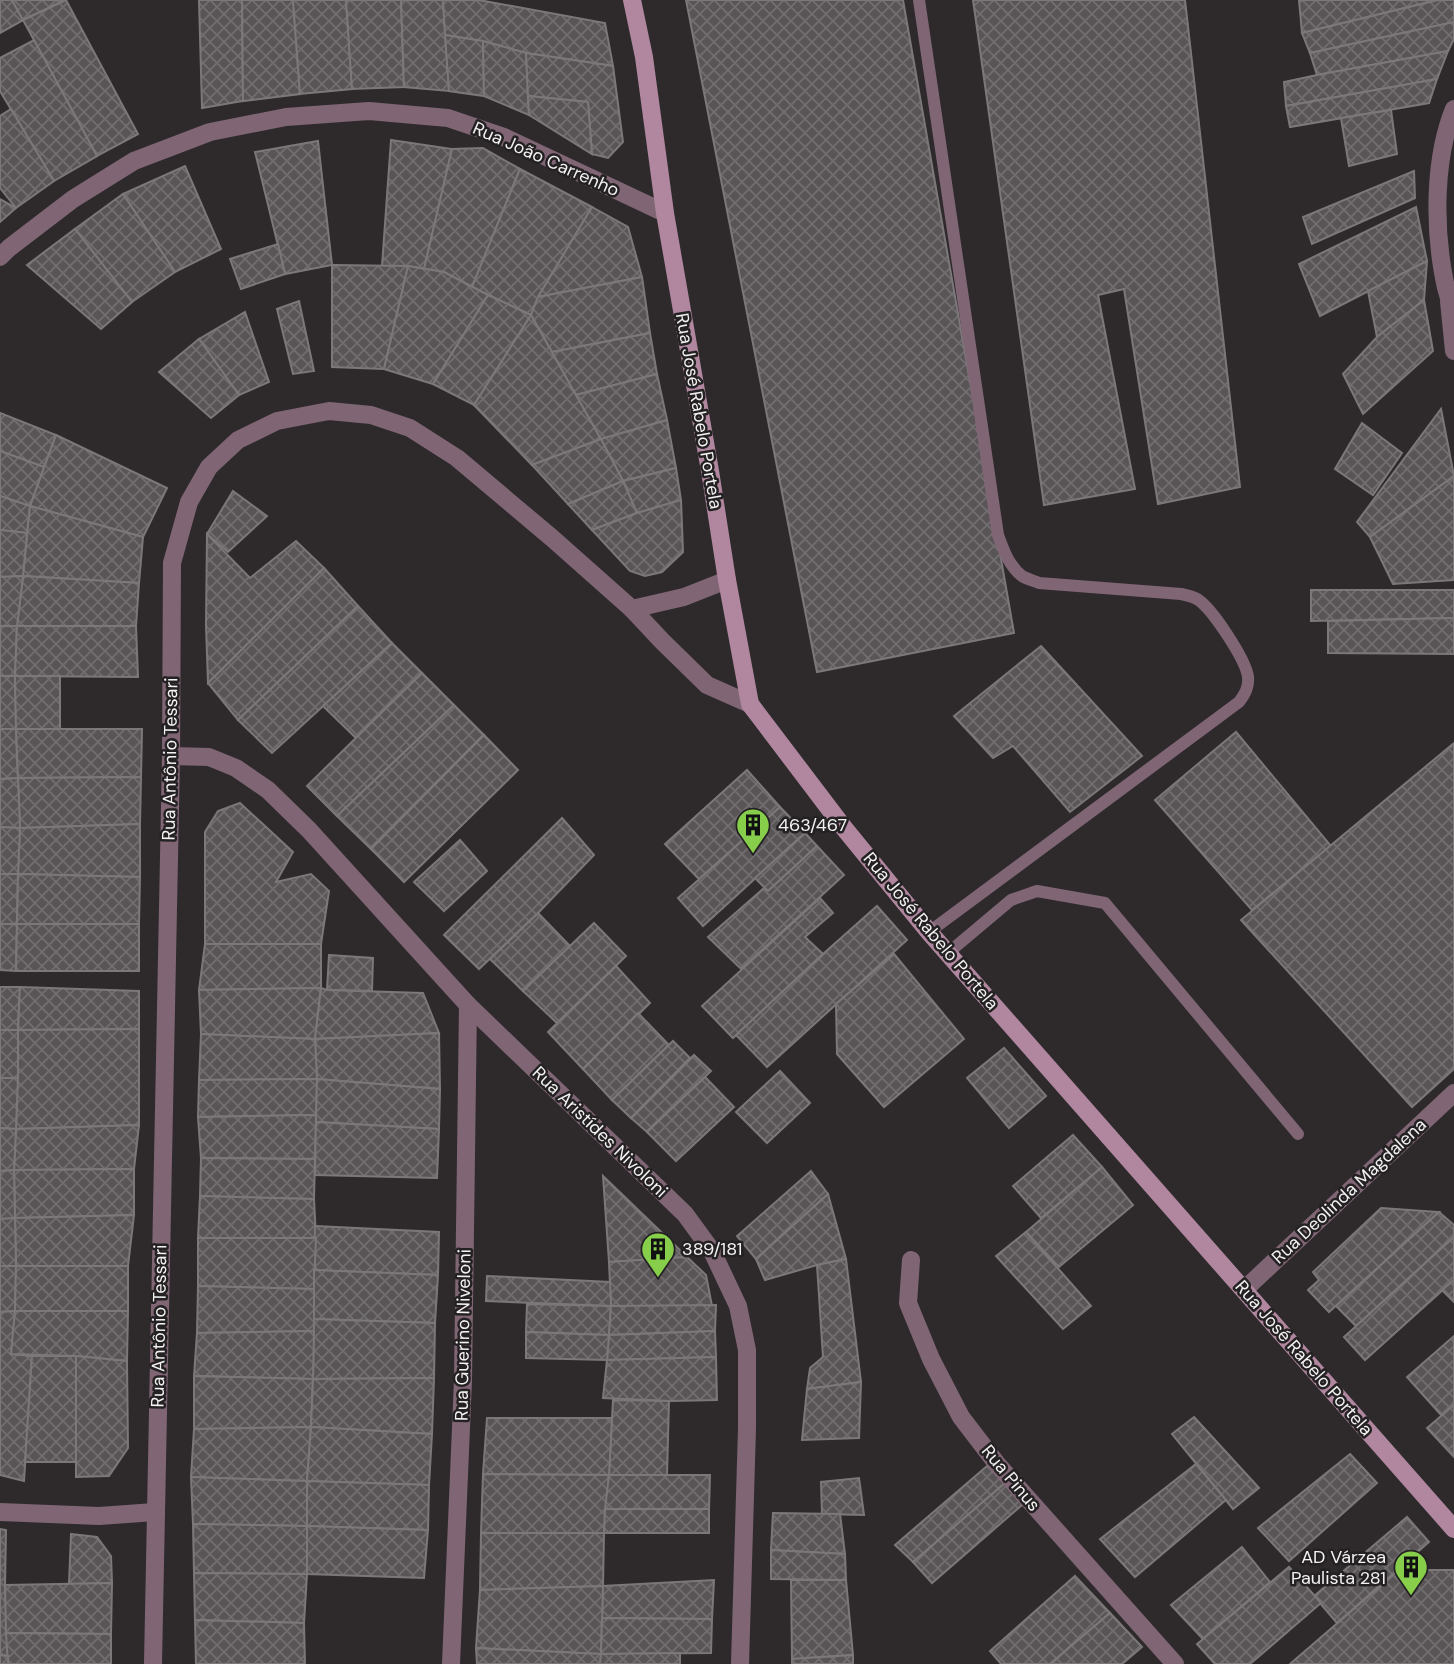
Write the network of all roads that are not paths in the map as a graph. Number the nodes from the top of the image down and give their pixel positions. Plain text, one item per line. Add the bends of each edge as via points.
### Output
1 (632, 0) edge
2 (919, 0) edge
3 (1454, 109) edge
4 (665, 213) junction
5 (0, 257) edge
6 (1451, 305) edge
7 (1454, 351) edge
8 (727, 580) junction
9 (632, 609) junction
10 (750, 704) junction
11 (171, 756) junction
12 (929, 932) junction
13 (948, 953) junction
14 (468, 1005) junction
15 (1454, 1093) edge
16 (1298, 1134) dead end
17 (911, 1260) dead end
18 (1245, 1289) junction
19 (0, 1512) edge
20 (155, 1512) junction
21 (1454, 1529) edge
22 (153, 1664) edge
23 (451, 1664) edge
24 (740, 1664) edge
25 (1175, 1664) edge

1 - 4 street, Rua José Rabelo Portela
2 - 12 lane via 1003,550 1022,576 1039,583 1195,597 1214,615 1246,666 1249,680 1239,702
3 - 6 street via 1440,171 1438,220
4 - 5 street, Rua João Carrenho via 504,137 448,118 369,111 286,117 210,132 134,161 73,199
4 - 8 street, Rua José Rabelo Portela
6 - 7 street
8 - 9 street via 684,597
8 - 10 street, Rua José Rabelo Portela
9 - 10 street, Rua Antônio Tessari via 707,685
9 - 11 street, Rua Antônio Tessari via 457,458 410,428 371,415 329,411 277,421 228,449 209,467 189,502 172,563
10 - 12 street, Rua José Rabelo Portela
11 - 14 street, Rua Aristídes Nivoloni via 209,757 236,768 268,790
11 - 20 street, Rua Antônio Tessari
12 - 13 street, Rua José Rabelo Portela
13 - 16 lane via 1011,900 1037,891 1105,902
13 - 18 street, Rua José Rabelo Portela
14 - 23 street, Rua Guerino Niveloni via 463,1380
14 - 24 street, Rua Aristídes Nivoloni via 685,1214 712,1251 738,1306 747,1350
15 - 18 street, Rua Deolinda Magdalena
17 - 25 street, Rua Pinus via 908,1303 961,1418
18 - 21 street, Rua José Rabelo Portela
19 - 20 street via 99,1516
20 - 22 street, Rua Antônio Tessari

